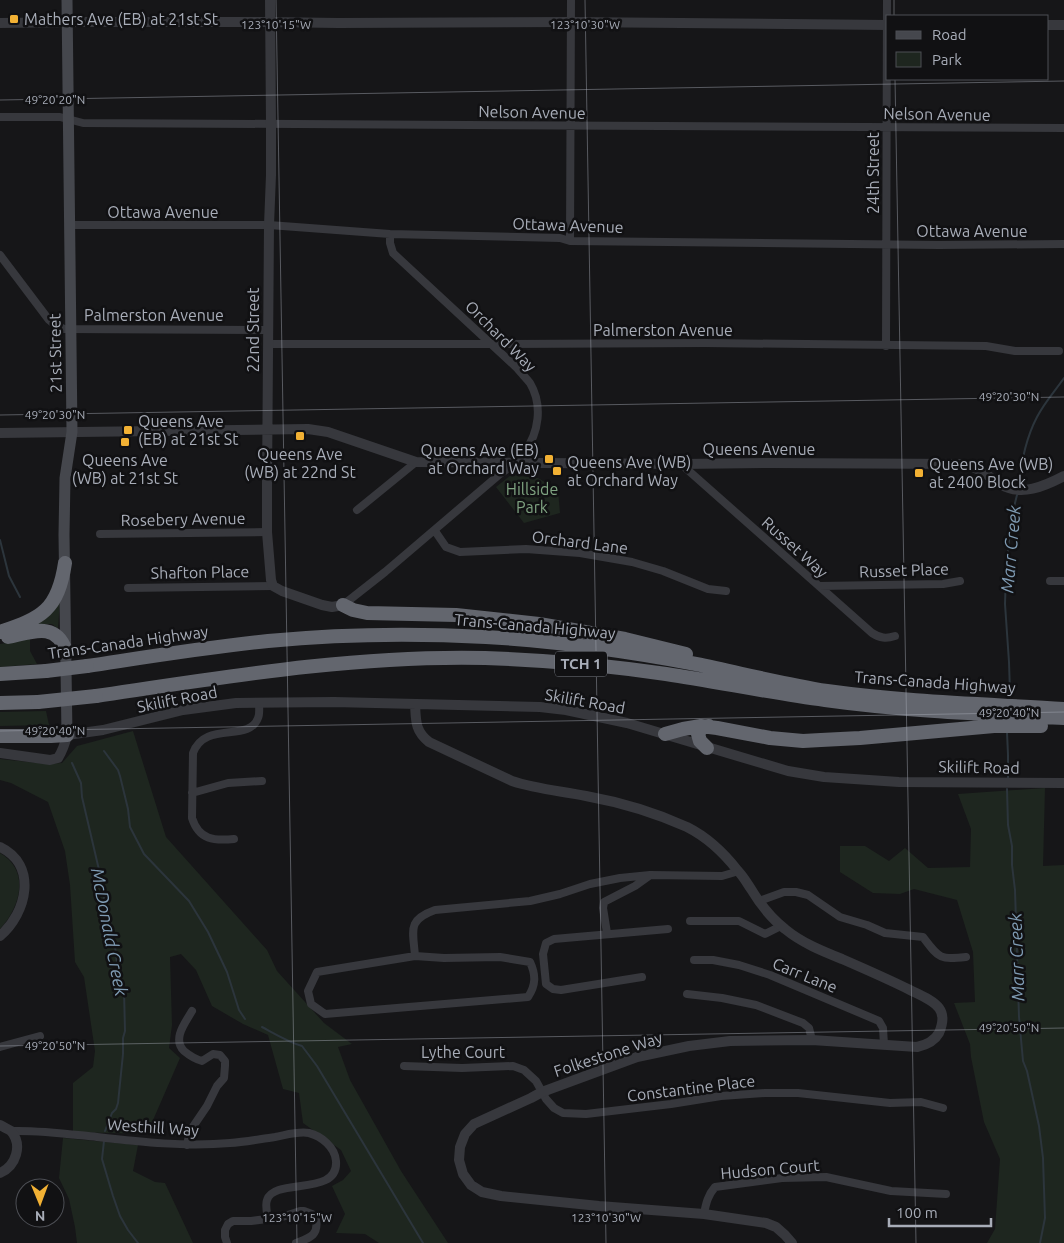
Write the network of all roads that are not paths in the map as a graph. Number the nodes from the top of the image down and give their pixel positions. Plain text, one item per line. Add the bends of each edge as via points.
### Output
1 (67, 0) edge
2 (270, 0) edge
3 (571, 0) edge
4 (888, 0) edge
5 (888, 15) edge
6 (67, 22) junction
7 (270, 22) junction
8 (571, 22) junction
9 (0, 23) edge
10 (886, 25) edge
11 (1049, 25) edge
12 (1064, 25) edge
13 (887, 80) edge
14 (0, 117) edge
15 (68, 120) junction
16 (271, 124) junction
17 (570, 125) junction
18 (886, 127) junction
19 (1064, 128) edge
20 (70, 225) junction
21 (268, 226) junction
22 (390, 234) junction
23 (570, 241) junction
24 (1064, 244) edge
25 (886, 245) junction
26 (0, 255) edge
27 (70, 329) junction
28 (268, 330) junction
29 (268, 344) junction
30 (492, 344) junction
31 (886, 346) junction
32 (1059, 351) dead end
33 (267, 430) junction
34 (72, 432) junction
35 (0, 433) edge
36 (416, 462) junction
37 (515, 463) junction
38 (681, 464) junction
39 (1064, 476) edge
40 (357, 510) dead end
41 (435, 530) junction
42 (267, 532) junction
43 (100, 534) dead end
44 (65, 563) junction
45 (960, 581) dead end
46 (1050, 581) dead end
47 (1064, 582) edge
48 (273, 586) junction
49 (819, 586) junction
50 (128, 588) dead end
51 (726, 591) dead end
52 (343, 606) junction
53 (0, 632) edge
54 (895, 636) dead end
55 (0, 639) edge
56 (66, 651) junction
57 (0, 674) edge
58 (800, 686) junction
59 (0, 703) edge
60 (259, 703) junction
61 (415, 704) junction
62 (1064, 709) edge
63 (1064, 718) edge
64 (709, 726) junction
65 (1064, 726) edge
66 (67, 734) junction
67 (665, 734) junction
68 (0, 736) edge
69 (707, 748) junction
70 (0, 753) edge
71 (262, 781) dead end
72 (1064, 783) edge
73 (192, 793) junction
74 (234, 839) dead end
75 (0, 847) edge
76 (739, 871) junction
77 (650, 875) junction
78 (759, 901) junction
79 (690, 921) dead end
80 (781, 926) junction
81 (668, 929) dead end
82 (607, 933) junction
83 (0, 936) edge
84 (415, 956) junction
85 (966, 957) dead end
86 (694, 960) dead end
87 (642, 977) dead end
88 (687, 994) dead end
89 (192, 1011) dead end
90 (40, 1036) dead end
91 (812, 1040) junction
92 (884, 1045) junction
93 (0, 1047) edge
94 (404, 1066) dead end
95 (542, 1092) junction
96 (943, 1108) dead end
97 (0, 1125) edge
98 (10, 1131) junction
99 (187, 1145) junction
100 (0, 1173) edge
101 (946, 1194) dead end
102 (704, 1214) junction
103 (268, 1218) junction
104 (227, 1243) edge
105 (296, 1243) edge
106 (792, 1243) edge

1 - 6 main road, 21st Street
2 - 7 street, 22nd Street
3 - 8 street
4 - 5 street, 24th Street
6 - 7 street
6 - 9 street
6 - 15 main road, 21st Street
7 - 8 street
7 - 16 street, 22nd Street
8 - 10 street
8 - 17 street
11 - 12 street
13 - 18 street, 24th Street
14 - 15 street, Nelson Avenue via 60,117
15 - 16 street, Nelson Avenue via 83,123
15 - 20 main road, 21st Street
16 - 17 street, Nelson Avenue
16 - 21 street, 22nd Street
17 - 18 street, Nelson Avenue
17 - 23 street
18 - 19 street, Nelson Avenue
18 - 25 street, 24th Street
20 - 21 street, Ottawa Avenue
20 - 27 main road, 21st Street
21 - 22 street, Ottawa Avenue
21 - 28 street, 22nd Street
22 - 23 street, Ottawa Avenue via 560,238
22 - 30 street, Orchard Way via 393,253
23 - 25 street, Ottawa Avenue
24 - 25 street, Ottawa Avenue
25 - 31 street, 24th Street
26 - 27 street via 50,320 55,325
27 - 28 street, Palmerston Avenue
27 - 34 main road, 21st Street
28 - 29 street, 22nd Street
29 - 30 street, Palmerston Avenue
29 - 33 street, 22nd Street
30 - 31 street, Palmerston Avenue via 705,342
30 - 37 street, Orchard Way via 529,381 537,402 534,434 525,453
31 - 32 street, Palmerston Avenue via 986,346 1015,351
33 - 34 street, Queens Avenue
33 - 36 street, Queens Avenue via 328,432
33 - 42 street, 22nd Street
34 - 35 street, Queens Avenue
34 - 44 main road, 21st Street via 65,478
36 - 37 street, Queens Avenue
36 - 40 street
37 - 38 street, Queens Avenue
37 - 41 street, Orchard Way
38 - 39 street, Queens Avenue via 962,464 978,469 1001,485 1021,490
38 - 49 street, Russet Way
41 - 51 street, Orchard Lane via 446,547 460,552 526,549 580,553 632,562 708,589
41 - 52 street, Orchard Way
42 - 43 street, Rosebery Avenue
42 - 48 street, 22nd Street
44 - 53 highway via 58,592 48,608 30,621
44 - 56 main road, 21st Street
45 - 49 street, Russet Place
46 - 47 street
48 - 50 street, Shafton Place
48 - 52 street via 322,605
49 - 54 street, Russet Way via 878,637
52 - 58 highway via 367,613 456,615 567,628 661,648
55 - 56 highway via 52,632 62,641
56 - 66 main road, 21st Street
57 - 58 highway, Trans-Canada Highway / TCH 1, bridge via 87,666 270,641 380,635 460,636 617,651
58 - 62 highway, Trans-Canada Highway / TCH 1 via 850,694
59 - 63 highway, Trans-Canada Highway / TCH 1, bridge via 96,696 326,664 485,658 633,669 867,705
60 - 61 street, Skilift Road
60 - 66 street, Skilift Road via 197,707 103,730
60 - 73 street via 259,717 252,726 207,736 197,744 192,757
61 - 67 street, Skilift Road via 566,710
61 - 76 street, Folkestone Way via 418,729 429,742 524,785 588,796 666,818 701,835
64 - 65 highway via 803,741 994,726
64 - 67 highway
64 - 69 highway via 698,734
66 - 68 highway
66 - 70 street via 58,758 50,760
67 - 69 street, Skilift Road
69 - 72 street, Skilift Road via 824,777 899,782
71 - 73 street via 228,783
73 - 74 street via 192,818 198,830 213,840
75 - 83 street via 12,854 20,865 25,888 18,913
76 - 77 street via 722,876
76 - 78 street, Folkestone Way
77 - 82 street via 604,902
77 - 84 street via 590,884 530,901 434,910 414,923
78 - 80 street, Folkestone Way
78 - 85 street via 784,892 808,895 840,916 885,933 924,937 937,955 948,959
79 - 80 street via 739,921 764,934
80 - 92 street, Folkestone Way via 811,946 887,978 939,1009 942,1016 940,1030 926,1045
81 - 82 street
82 - 87 street via 554,939 546,943 543,954 546,984 553,990 561,990
84 - 84 street via 500,956 530,962 534,971 534,988 528,997 325,1014 311,1004 308,991 317,972
86 - 92 street, Carr Lane via 739,965 770,975 879,1021
88 - 91 street via 756,1005 803,1023 809,1028
89 - 99 street via 180,1035 182,1049 202,1061 212,1054 220,1055 225,1066 224,1078 190,1131
90 - 93 street
91 - 92 street, Folkestone Way
91 - 95 street, Folkestone Way via 730,1041 689,1046 637,1057
94 - 95 street, Lythe Court via 513,1066 524,1070
95 - 96 street, Constantine Place via 554,1108 563,1113 586,1114 765,1093 890,1103 921,1102
95 - 102 street, Folkestone Way via 474,1124 465,1134 459,1160 471,1185 482,1192 501,1196
97 - 98 street
98 - 99 street, Westhill Way via 44,1131
98 - 100 street via 16,1141 16,1157 12,1165
99 - 103 street, Westhill Way via 251,1141 301,1132 309,1133 330,1146 336,1161 335,1170 329,1178 273,1192 266,1202
101 - 102 street, Hudson Court via 891,1191 826,1177 782,1178 715,1187 706,1202
102 - 106 street, Folkestone Way via 766,1223 776,1227
103 - 104 street via 230,1223 225,1230
103 - 105 street via 300,1211 314,1216 316,1231 311,1237

